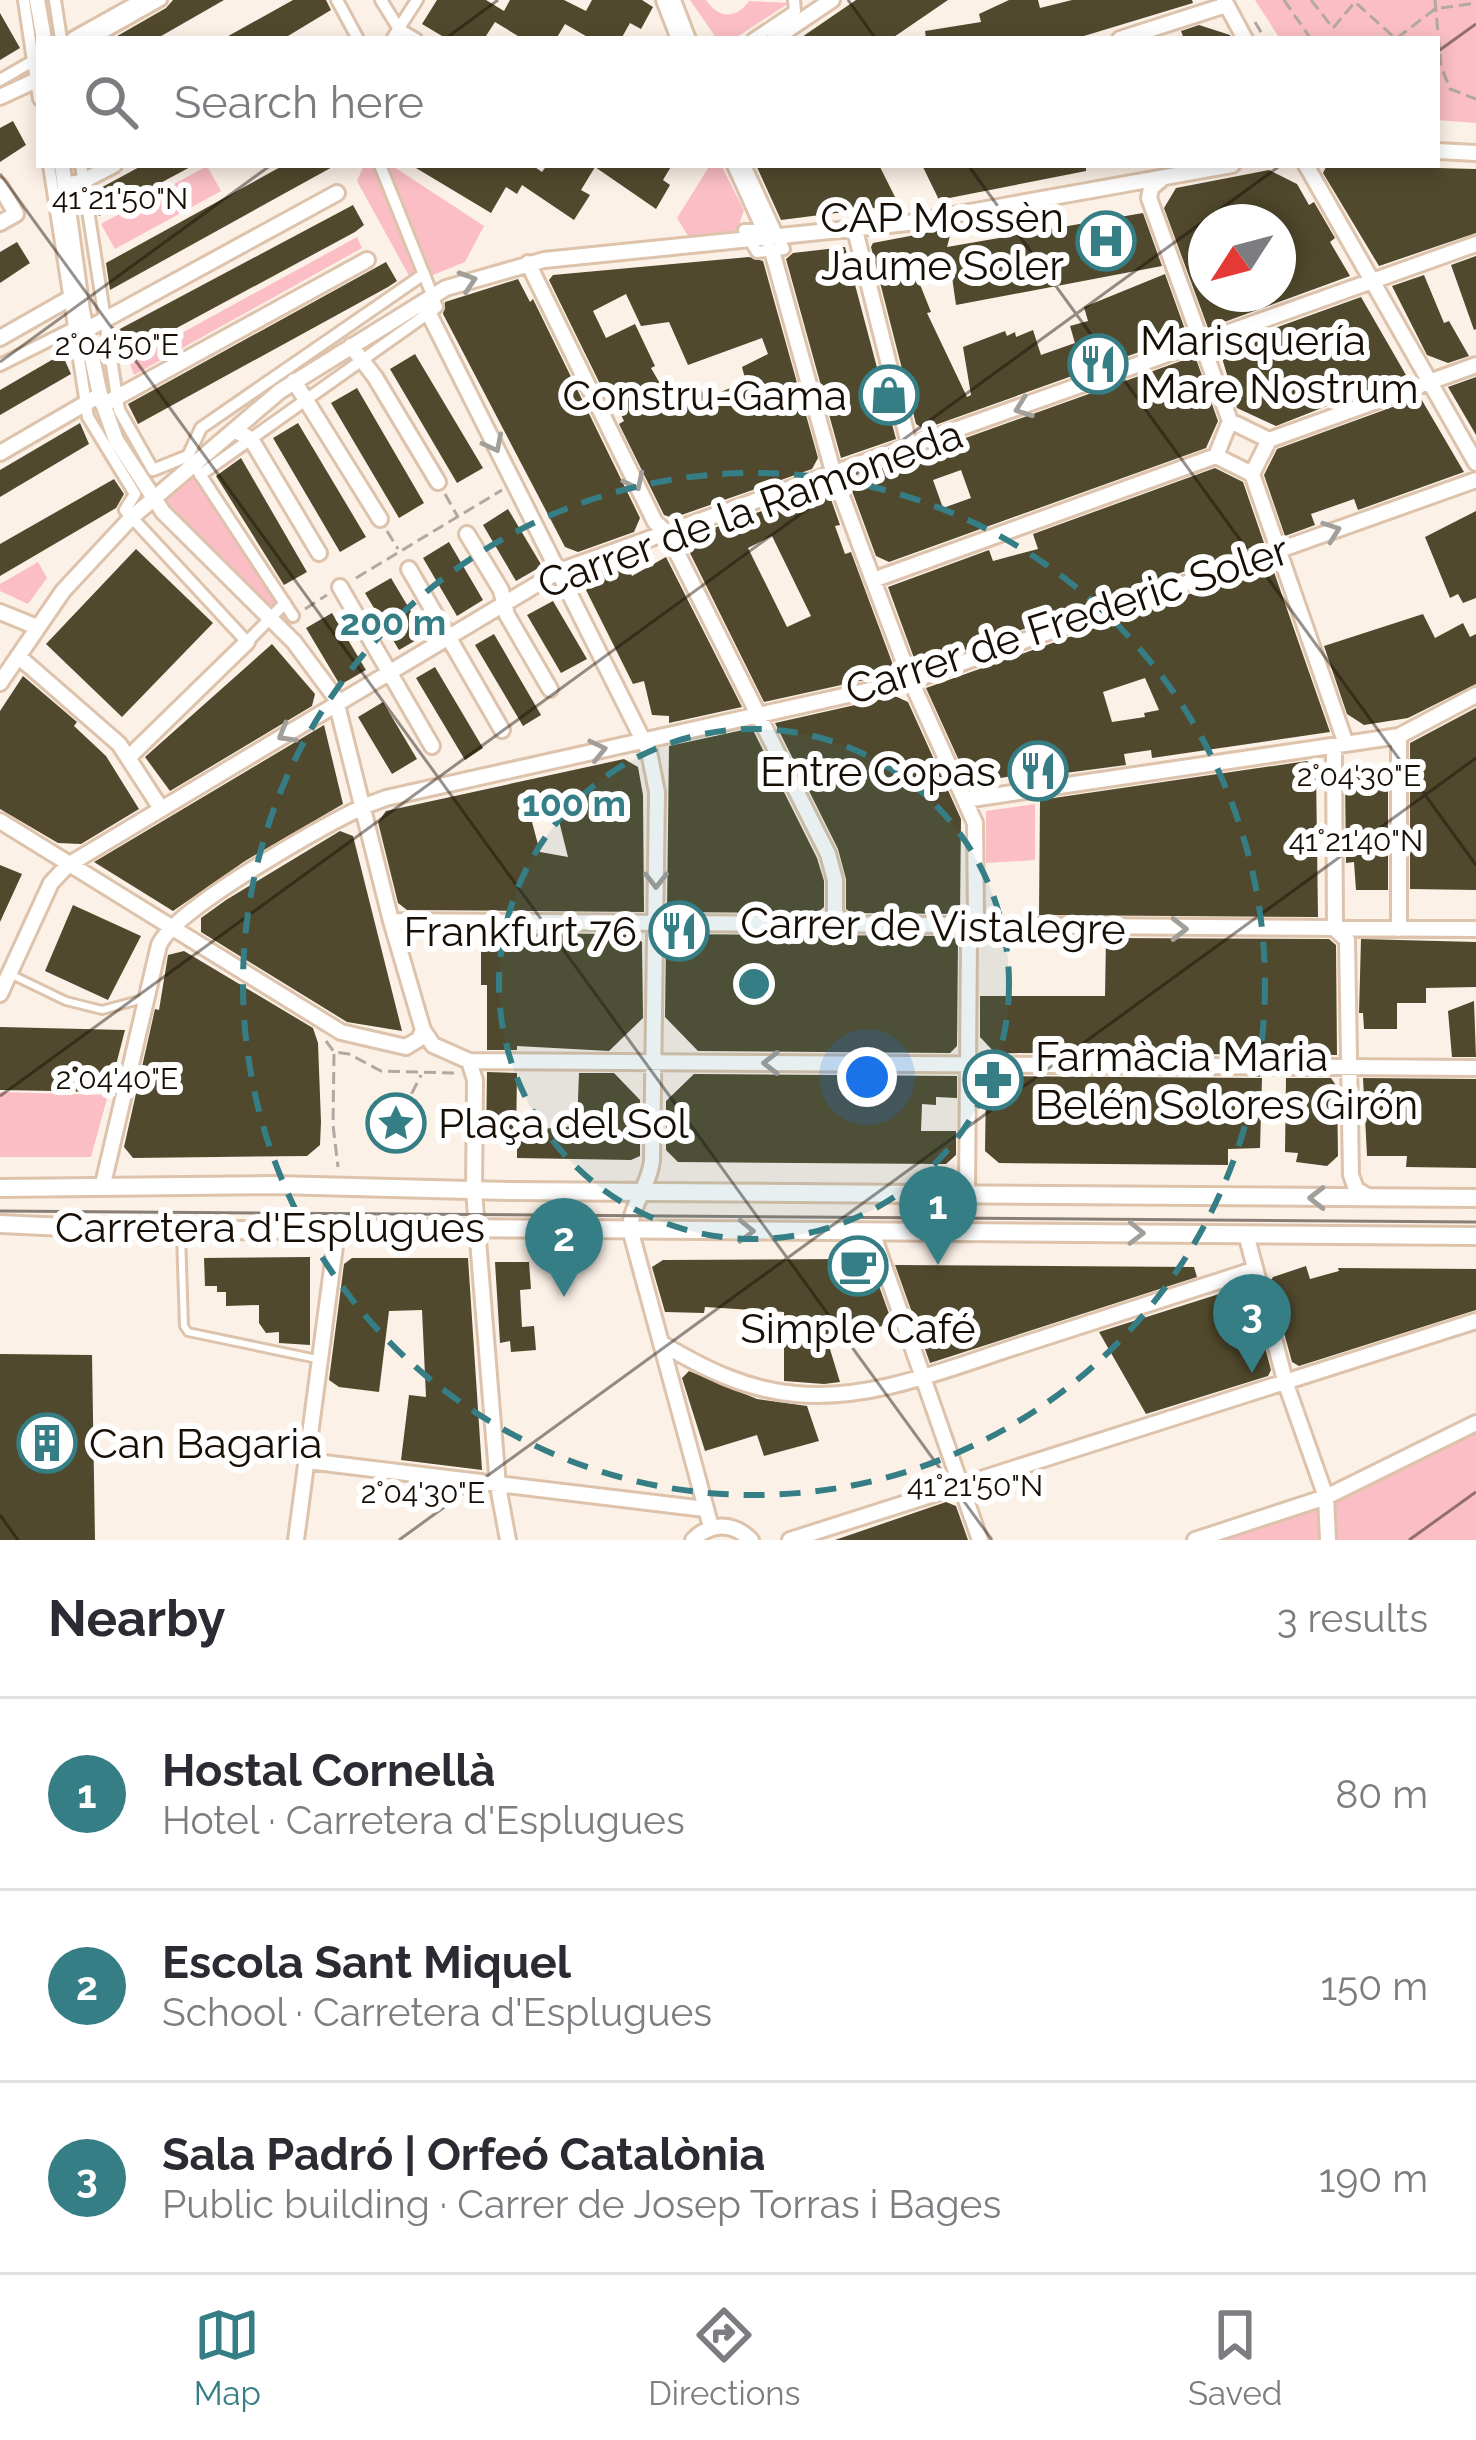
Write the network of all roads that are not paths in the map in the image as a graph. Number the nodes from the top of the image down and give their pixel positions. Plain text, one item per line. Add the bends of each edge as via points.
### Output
1 (24, 0) edge
2 (37, 0) edge
3 (55, 0) edge
4 (144, 0) edge
5 (161, 0) edge
6 (337, 0) edge
7 (382, 0) edge
8 (417, 0) edge
9 (664, 0) edge
10 (675, 0) edge
11 (794, 0) edge
12 (832, 0) edge
13 (1225, 2) edge
14 (1170, 32) edge
15 (396, 34) edge
16 (43, 36) edge
17 (61, 36) edge
18 (79, 36) edge
19 (97, 36) edge
20 (356, 36) edge
21 (678, 36) edge
22 (689, 36) edge
23 (758, 36) edge
24 (778, 36) edge
25 (1243, 36) edge
26 (33, 61) junction
27 (36, 72) edge
28 (0, 80) edge
29 (36, 80) edge
30 (0, 97) edge
31 (1440, 151) edge
32 (1476, 153) edge
33 (50, 168) edge
34 (62, 168) edge
35 (381, 168) edge
36 (737, 168) edge
37 (746, 168) edge
38 (1209, 168) edge
39 (1308, 168) edge
40 (82, 173) edge
41 (1167, 176) junction
42 (64, 185) junction
43 (0, 186) edge
44 (337, 194) dead end
45 (0, 223) edge
46 (855, 230) junction
47 (772, 238) junction
48 (1476, 244) edge
49 (367, 260) dead end
50 (528, 263) junction
51 (424, 274) junction
52 (1370, 283) junction
53 (74, 296) junction
54 (428, 304) junction
55 (105, 320) junction
56 (80, 329) junction
57 (0, 338) edge
58 (1202, 342) junction
59 (351, 346) junction
60 (362, 360) junction
61 (0, 365) edge
62 (1476, 365) edge
63 (294, 381) junction
64 (1429, 382) junction
65 (102, 400) junction
66 (306, 400) junction
67 (1230, 422) junction
68 (234, 430) junction
69 (251, 439) junction
70 (1269, 440) junction
71 (910, 448) junction
72 (0, 453) edge
73 (1216, 456) junction
74 (1476, 463) edge
75 (194, 466) junction
76 (1252, 474) junction
77 (834, 475) junction
78 (1476, 480) edge
79 (438, 482) road end
80 (154, 500) junction
81 (131, 518) junction
82 (380, 519) road end
83 (667, 533) junction
84 (467, 534) dead end
85 (1279, 550) junction
86 (319, 553) dead end
87 (409, 569) dead end
88 (559, 572) junction
89 (873, 580) junction
90 (340, 587) road end
91 (285, 603) junction
92 (505, 604) junction
93 (0, 612) edge
94 (293, 616) road end
95 (271, 617) junction
96 (37, 627) junction
97 (447, 638) junction
98 (247, 641) junction
99 (18, 656) junction
100 (388, 673) junction
101 (911, 681) junction
102 (0, 683) edge
103 (550, 689) dead end
104 (1476, 695) edge
105 (337, 704) junction
106 (759, 714) junction
107 (502, 730) dead end
108 (1399, 736) junction
109 (644, 740) junction
110 (432, 746) dead end
111 (1340, 746) junction
112 (129, 757) junction
113 (965, 800) junction
114 (160, 807) junction
115 (362, 807) junction
116 (0, 821) edge
117 (68, 865) junction
118 (391, 921) junction
119 (656, 923) junction
120 (849, 924) junction
121 (169, 927) junction
122 (972, 928) junction
123 (1335, 929) junction
124 (1400, 929) junction
125 (1476, 929) edge
126 (9, 974) junction
127 (0, 994) edge
128 (147, 998) junction
129 (423, 1030) junction
130 (654, 1063) junction
131 (969, 1064) junction
132 (464, 1067) junction
133 (1348, 1067) junction
134 (1476, 1068) edge
135 (103, 1184) junction
136 (0, 1188) edge
137 (474, 1191) junction
138 (644, 1192) junction
139 (967, 1194) junction
140 (1372, 1198) junction
141 (1476, 1198) edge
142 (0, 1224) edge
143 (480, 1228) junction
144 (629, 1229) junction
145 (181, 1231) junction
146 (337, 1231) junction
147 (872, 1232) junction
148 (934, 1232) junction
149 (1246, 1234) junction
150 (1476, 1236) edge
151 (1253, 1270) junction
152 (1476, 1321) edge
153 (661, 1342) junction
154 (320, 1360) junction
155 (921, 1377) junction
156 (1286, 1384) junction
157 (1476, 1423) edge
158 (308, 1461) junction
159 (498, 1486) junction
160 (958, 1486) junction
161 (1326, 1497) junction
162 (705, 1509) junction
163 (710, 1527) junction
164 (296, 1540) edge
165 (508, 1540) edge
166 (693, 1540) edge
167 (751, 1540) edge
168 (790, 1540) edge
169 (980, 1540) edge
170 (1195, 1540) edge
171 (1328, 1540) edge

1 - 26 street
2 - 16 street
3 - 17 street
4 - 18 street
5 - 19 street
6 - 20 street
7 - 15 street
8 - 15 street
9 - 21 street
10 - 22 street
11 - 23 street via 795,11
12 - 24 street
13 - 14 street
13 - 25 street
26 - 27 street
26 - 28 street
29 - 30 street
31 - 32 street
33 - 53 street
34 - 42 street
35 - 51 street
36 - 47 street
37 - 47 street
38 - 41 street
39 - 52 street
40 - 42 street
40 - 55 street
41 - 46 street
41 - 58 street via 1150,198
42 - 53 street
43 - 45 street via 16,214
44 - 55 street
46 - 47 street
46 - 71 street
47 - 50 street
47 - 77 street
48 - 52 street, Carrer de la Ramoneda
49 - 65 street
54 -> 50 street via 454,285
50 -> 83 street
51 - 54 street
51 - 75 street via 201,428
52 - 58 street, Carrer de la Ramoneda
52 - 64 street
53 - 56 street
53 - 57 street
54 - 59 street
54 - 60 street
54 -> 88 street
55 - 56 street
55 - 65 street
56 - 61 street
56 - 65 street
58 - 67 street
58 -> 71 street, Carrer de la Ramoneda
59 - 60 street
59 - 63 street
60 - 66 street
60 - 79 street
62 - 64 street
63 - 66 street
63 - 68 street
64 - 70 street
64 - 74 street
65 - 72 street
65 - 75 street via 119,410 153,470
65 - 80 street
65 - 81 street via 88,417 134,494 125,511
66 - 69 street
66 - 82 street
67 - 70 street
67 - 73 street
68 - 69 street
68 - 75 street
69 - 75 street
69 - 86 street
70 - 76 street
71 - 77 street, Carrer de la Ramoneda
73 - 76 street
73 - 89 street
75 - 80 street
75 - 91 street
76 - 85 street
77 - 83 street, Carrer de la Ramoneda
77 - 89 street
85 -> 78 street, Carrer de Frederic Soler
80 - 81 street
80 - 95 street
81 - 96 street
81 - 98 street
83 - 88 street, Carrer de la Ramoneda
83 - 106 street
84 - 92 street
85 - 101 street, Carrer de Frederic Soler
85 - 111 street
87 - 97 street
88 - 92 street, Carrer de la Ramoneda
88 - 109 street
89 - 101 street
90 - 100 street
91 - 94 street
91 - 95 street
92 - 97 street, Carrer de la Ramoneda
92 - 103 street
93 - 96 street
95 - 98 street
95 - 105 street
96 - 99 street
97 - 100 street, Carrer de la Ramoneda
97 - 107 street
98 - 112 street
99 - 102 street
99 - 112 street
100 - 105 street, Carrer de la Ramoneda
100 - 110 street
101 - 106 street, Carrer de Frederic Soler
101 - 113 street
104 - 108 street
105 -> 114 street, Carrer de la Ramoneda
105 - 115 street
106 - 109 street, Carrer de Frederic Soler
106 - 120 street via 828,854 836,914
108 - 111 street
108 - 124 street
115 -> 109 street, Carrer de Frederic Soler
109 -> 119 street via 657,792
111 - 113 street
111 - 123 street
112 - 114 street
113 - 122 street via 976,833
114 - 117 street, Carrer de la Ramoneda
115 - 118 street
115 - 121 street, Carrer de Frederic Soler
116 - 117 street
117 - 121 street
117 - 126 street via 51,883
118 - 119 street, Carrer de Vistalegre
118 - 129 street
119 - 120 street, Carrer de Vistalegre
119 - 130 street
120 - 122 street, Carrer de Vistalegre
121 - 128 street
121 - 129 street via 341,1032 406,1047
122 -> 123 street, Carrer de Vistalegre
122 - 131 street
123 - 124 street, Carrer de Vistalegre
123 - 133 street via 1347,940
124 - 125 street, Carrer de Vistalegre
126 - 127 street
126 - 128 lane via 102,1010
128 - 135 street
129 - 132 street
131 -> 130 street
130 - 132 street
130 - 138 street
131 - 133 street
131 - 139 street
132 - 137 street via 475,1080
133 - 134 street
133 - 140 street via 1351,1180
135 - 136 street, Carretera d'Esplugues
135 - 137 street, Carretera d'Esplugues
137 - 138 street, Carretera d'Esplugues
137 - 143 street
138 - 139 street, Carretera d'Esplugues
138 - 144 street
140 -> 139 street, Carretera d'Esplugues
139 - 148 street via 956,1222
140 - 141 street, Carretera d'Esplugues
142 - 145 street, Carretera d'Esplugues
143 - 144 street, Carretera d'Esplugues
143 - 146 street, Carretera d'Esplugues
143 - 159 street
144 -> 147 street, Carretera d'Esplugues
144 - 153 street
145 - 146 street, Carretera d'Esplugues
145 - 154 lane via 188,1332
146 - 154 street
147 - 148 street, Carretera d'Esplugues
147 - 155 street
148 -> 149 street, Carretera d'Esplugues
149 - 150 street, Carretera d'Esplugues
149 - 151 street
151 - 155 street
151 - 156 street
152 - 156 street
153 - 155 street via 704,1369 794,1394 853,1393
153 - 162 street
154 - 158 street
155 - 160 street
156 - 160 street
156 - 161 street
157 - 161 street
158 - 159 street
158 - 164 street
159 - 162 street
159 - 165 street
160 - 168 street
160 - 169 street
161 - 170 street
161 - 171 street
162 - 163 street
163 - 166 street
163 - 167 street via 731,1527

